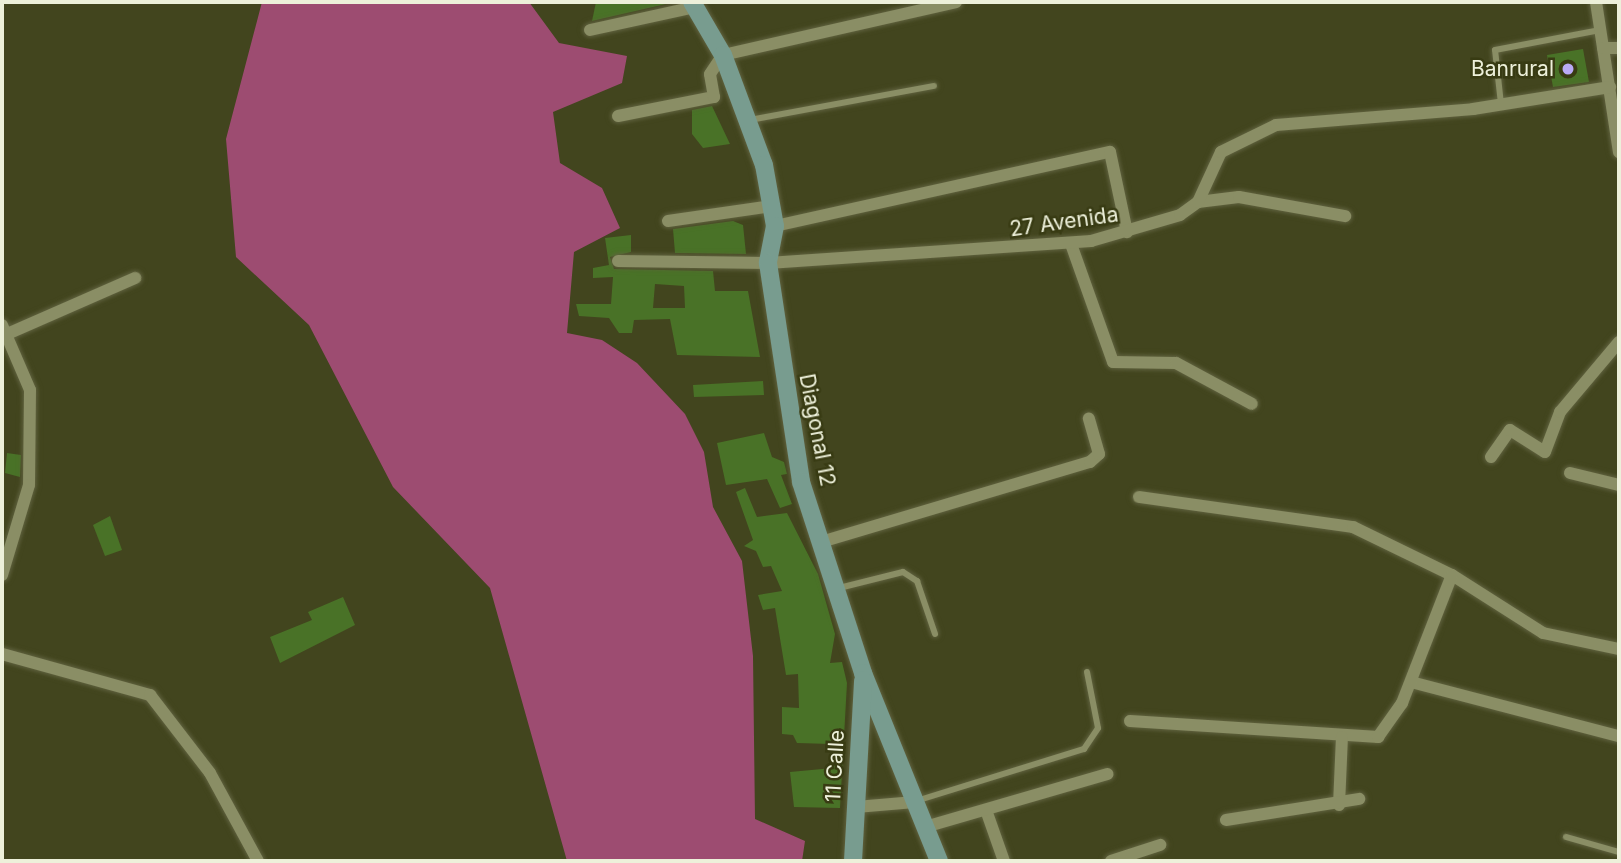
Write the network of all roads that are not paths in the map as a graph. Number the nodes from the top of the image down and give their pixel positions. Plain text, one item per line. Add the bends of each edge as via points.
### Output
1 (956, 2) edge
2 (1595, 2) edge
3 (694, 4) edge
4 (590, 30) dead end
5 (1600, 30) junction
6 (1603, 48) junction
7 (1619, 48) edge
8 (723, 55) junction
9 (934, 86) dead end
10 (1610, 87) junction
11 (736, 91) junction
12 (715, 97) junction
13 (1501, 106) junction
14 (618, 116) dead end
15 (750, 120) junction
16 (1619, 152) edge
17 (1198, 202) junction
18 (772, 205) junction
19 (1345, 216) dead end
20 (668, 221) dead end
21 (775, 226) junction
22 (1127, 232) junction
23 (1071, 244) junction
24 (618, 261) dead end
25 (768, 262) junction
26 (135, 278) dead end
27 (4, 330) edge
28 (1619, 341) edge
29 (1252, 404) dead end
30 (1088, 418) dead end
31 (1491, 457) dead end
32 (1570, 473) dead end
33 (1619, 485) edge
34 (1139, 497) dead end
35 (821, 542) junction
36 (2, 575) edge
37 (1452, 575) junction
38 (837, 589) junction
39 (935, 634) dead end
40 (1619, 649) edge
41 (2, 653) edge
42 (1087, 672) dead end
43 (863, 673) junction
44 (1411, 682) junction
45 (1130, 721) dead end
46 (1619, 736) edge
47 (1342, 737) junction
48 (1107, 774) dead end
49 (1359, 799) dead end
50 (915, 802) junction
51 (1339, 805) junction
52 (856, 807) junction
53 (986, 810) junction
54 (1226, 820) dead end
55 (925, 827) junction
56 (1566, 837) dead end
57 (1160, 845) dead end
58 (1619, 852) edge
59 (258, 861) edge
60 (853, 861) edge
61 (939, 861) edge
62 (1004, 861) edge
63 (1111, 861) edge

1 - 8 street
2 - 5 street
3 - 4 street
3 - 8 main road, Diagonal 12
5 - 6 street
5 - 13 lane via 1495,50
6 - 7 street
6 - 10 street
8 - 11 main road, Diagonal 12
8 - 12 street via 709,74
9 - 15 lane
10 - 13 street
10 - 16 street
11 - 12 street
11 - 15 main road, Diagonal 12
12 - 14 street
13 - 17 street via 1299,121 1257,131 1221,152
15 - 18 main road, Diagonal 12
17 - 19 street, 27 Avenida via 1239,197
17 - 22 street, 27 Avenida
18 - 20 street
18 - 21 main road, Diagonal 12
21 - 22 street via 1110,152
21 - 25 main road, Diagonal 12
22 - 23 street, 27 Avenida
23 - 25 street, 27 Avenida
23 - 29 street via 1113,362 1175,363
24 - 25 street, 27 Avenida
25 - 35 main road, Diagonal 12 via 793,449
26 - 27 street
27 - 36 street via 30,390 30,454 29,485
28 - 31 street via 1560,412 1545,452 1510,430
30 - 35 street via 1099,454 1090,462
32 - 33 street
34 - 37 street via 1353,527
35 - 38 main road, Diagonal 12
37 - 40 street via 1543,633
37 - 44 street
38 - 39 lane via 903,572 917,581
38 - 43 main road, Diagonal 12
41 - 59 street via 150,695 210,773
42 - 50 lane via 1098,728 1084,749
43 - 50 main road, Diagonal 12
43 - 52 main road, 11 Calle
44 - 46 street
44 - 47 street via 1378,737
45 - 47 street
47 - 51 street
48 - 53 street
49 - 51 street
50 - 52 street
50 - 55 main road, Diagonal 12
51 - 54 street
52 - 60 main road, 11 Calle
53 - 55 street
53 - 62 street
55 - 61 main road, Diagonal 12
56 - 58 lane
57 - 63 street

